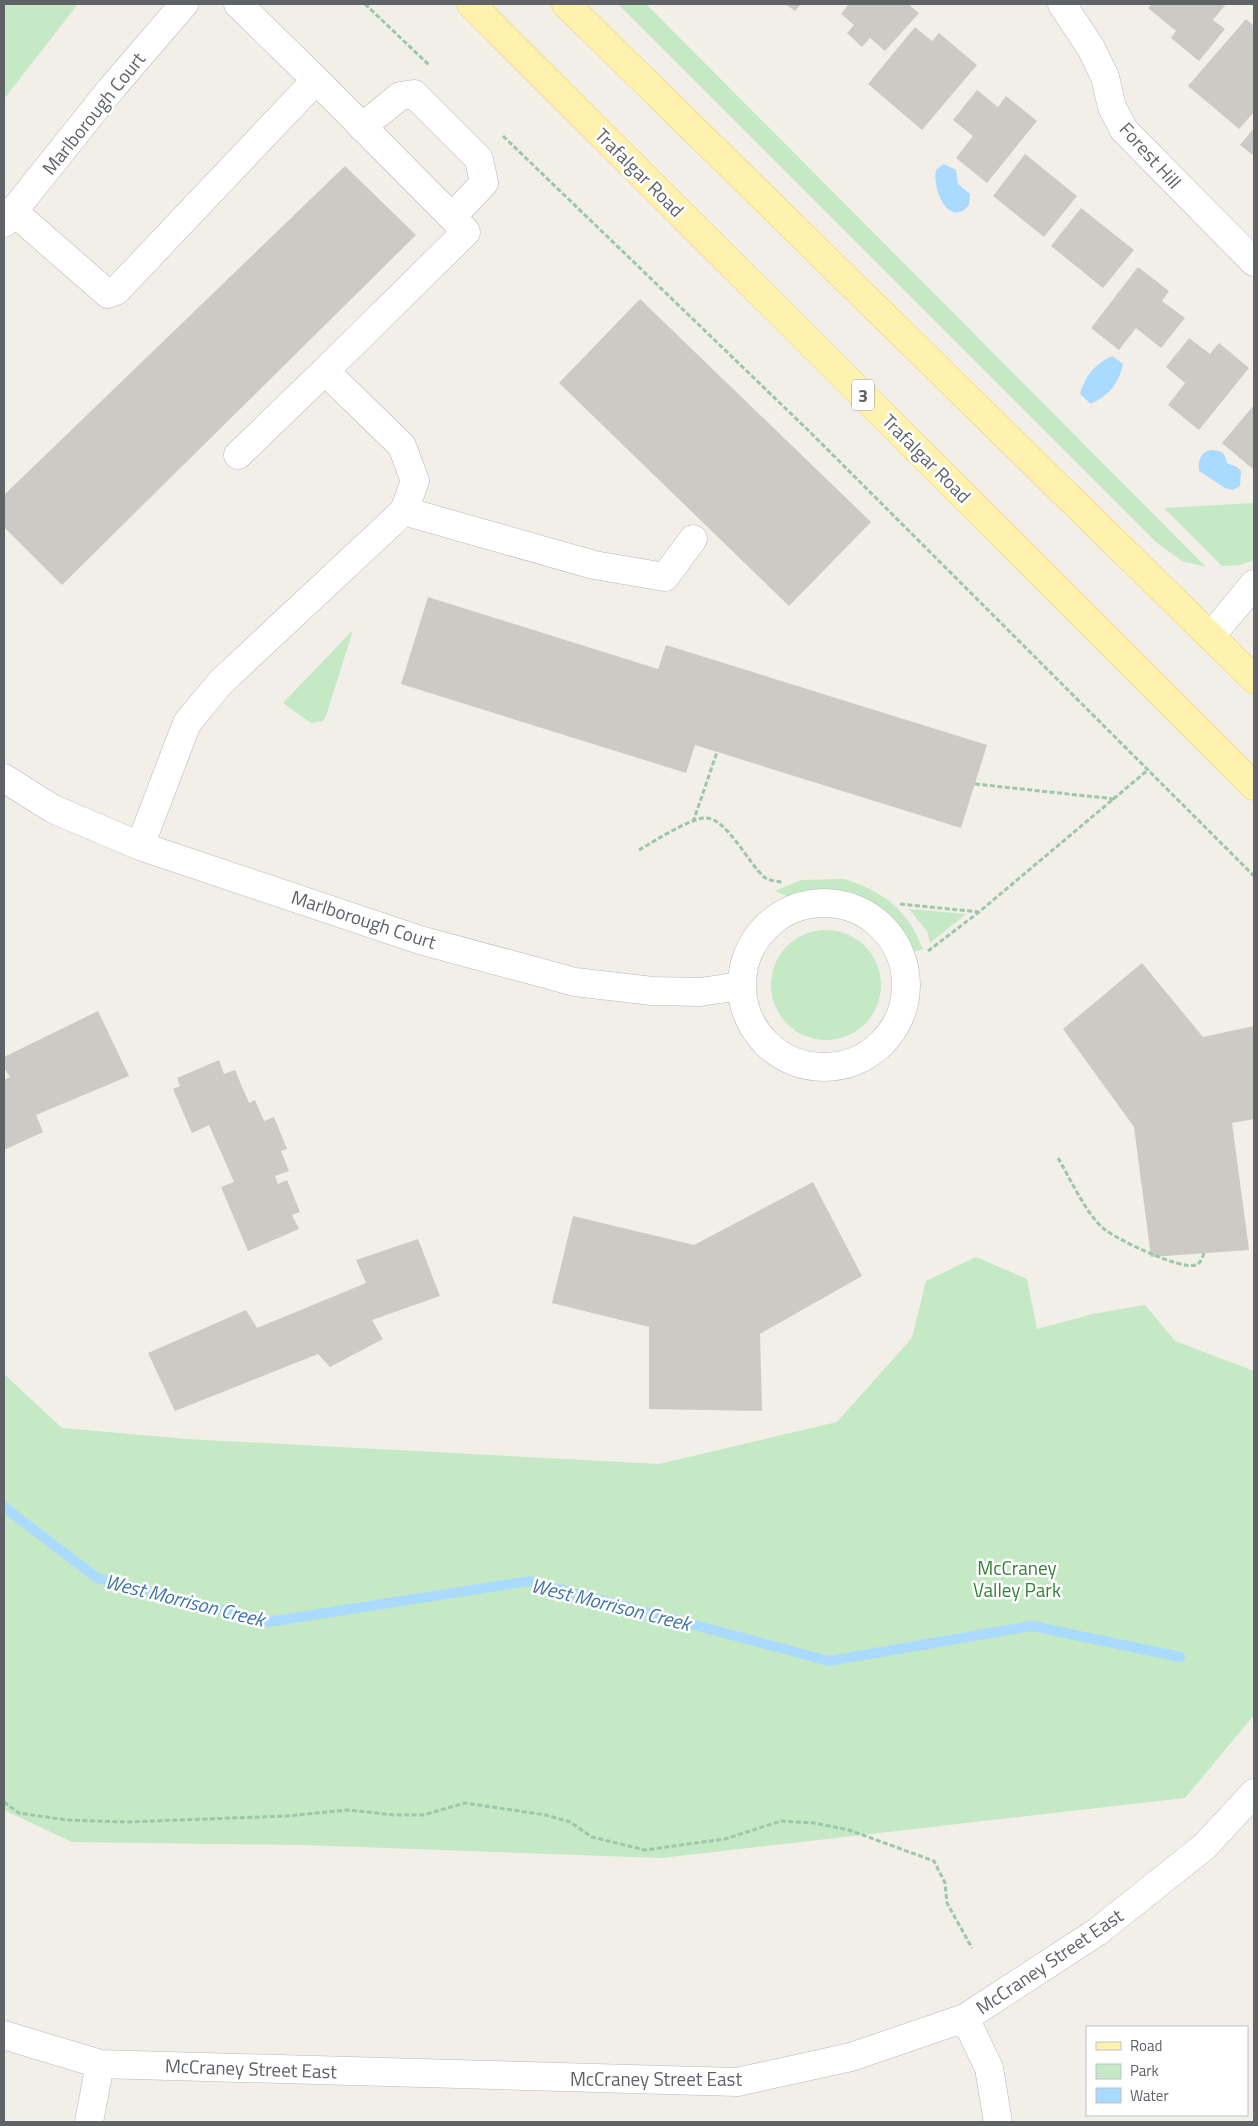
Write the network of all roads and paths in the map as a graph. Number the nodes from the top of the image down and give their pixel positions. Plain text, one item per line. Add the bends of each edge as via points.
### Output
1 (184, 4) edge
2 (238, 4) edge
3 (365, 4) edge
4 (472, 4) edge
5 (566, 4) edge
6 (1062, 4) edge
7 (434, 70) dead end
8 (316, 80) junction
9 (362, 128) junction
10 (498, 131) dead end
11 (9, 217) edge
12 (452, 217) junction
13 (1254, 262) edge
14 (325, 371) junction
15 (238, 456) dead end
16 (404, 511) junction
17 (693, 539) dead end
18 (1254, 584) edge
19 (1211, 636) junction
20 (1254, 680) edge
21 (717, 752) dead end
22 (1149, 769) junction
23 (4, 778) edge
24 (975, 784) dead end
25 (1254, 786) edge
26 (1115, 799) junction
27 (693, 822) junction
28 (140, 846) junction
29 (639, 850) dead end
30 (1254, 876) edge
31 (782, 882) dead end
32 (900, 904) dead end
33 (979, 912) junction
34 (928, 952) dead end
35 (741, 986) junction
36 (1058, 1158) dead end
37 (1204, 1253) dead end
38 (1254, 1793) edge
39 (4, 1802) edge
40 (972, 1948) dead end
41 (965, 2018) junction
42 (4, 2035) edge
43 (100, 2064) junction
44 (89, 2122) edge
45 (998, 2122) edge

1 - 11 street, Marlborough Court
2 - 8 street
3 - 7 path
4 - 25 main road, Trafalgar Road / 3
5 - 19 main road
6 - 13 street, Forest Hill via 1091,48 1104,77 1112,107 1124,130
8 - 9 street
8 - 11 street via 116,292 108,294
9 - 12 street
9 - 12 street via 400,96 414,94 479,159 484,183
10 - 22 path via 811,433
12 - 14 street via 466,232
14 - 15 street
14 - 16 street via 402,446 415,480
16 - 17 street via 594,565 665,577
16 - 28 street via 222,682 188,722
18 - 19 street
19 - 20 main road
21 - 27 path
22 - 26 path
22 - 30 path
23 - 28 street, Marlborough Court via 53,808
24 - 26 path
26 - 33 path
27 - 29 path
27 - 31 path via 706,818 716,822 730,834 764,877
28 - 35 street, Marlborough Court via 420,940 575,982 652,991 700,992
32 - 33 path
33 - 34 path
35 - 35 street via 752,1027 770,1048 793,1062 820,1068 847,1065 872,1053 898,1024 906,1000 907,981 897,946 883,927 864,913 842,905 819,903 796,908 775,919 759,934 748,953
36 - 37 path via 1104,1229 1168,1262 1196,1265
38 - 41 street, McCraney Street East via 1205,1846 1097,1932
39 - 40 path via 20,1813 67,1820 126,1822 286,1816 348,1810 424,1815 465,1803 546,1815 570,1822 592,1837 644,1850 725,1839 781,1821 814,1823 850,1830 934,1862 945,1882 947,1903
41 - 43 street, McCraney Street East via 851,2057 738,2082
41 - 45 street via 989,2068
42 - 43 street, McCraney Street East
43 - 44 street

